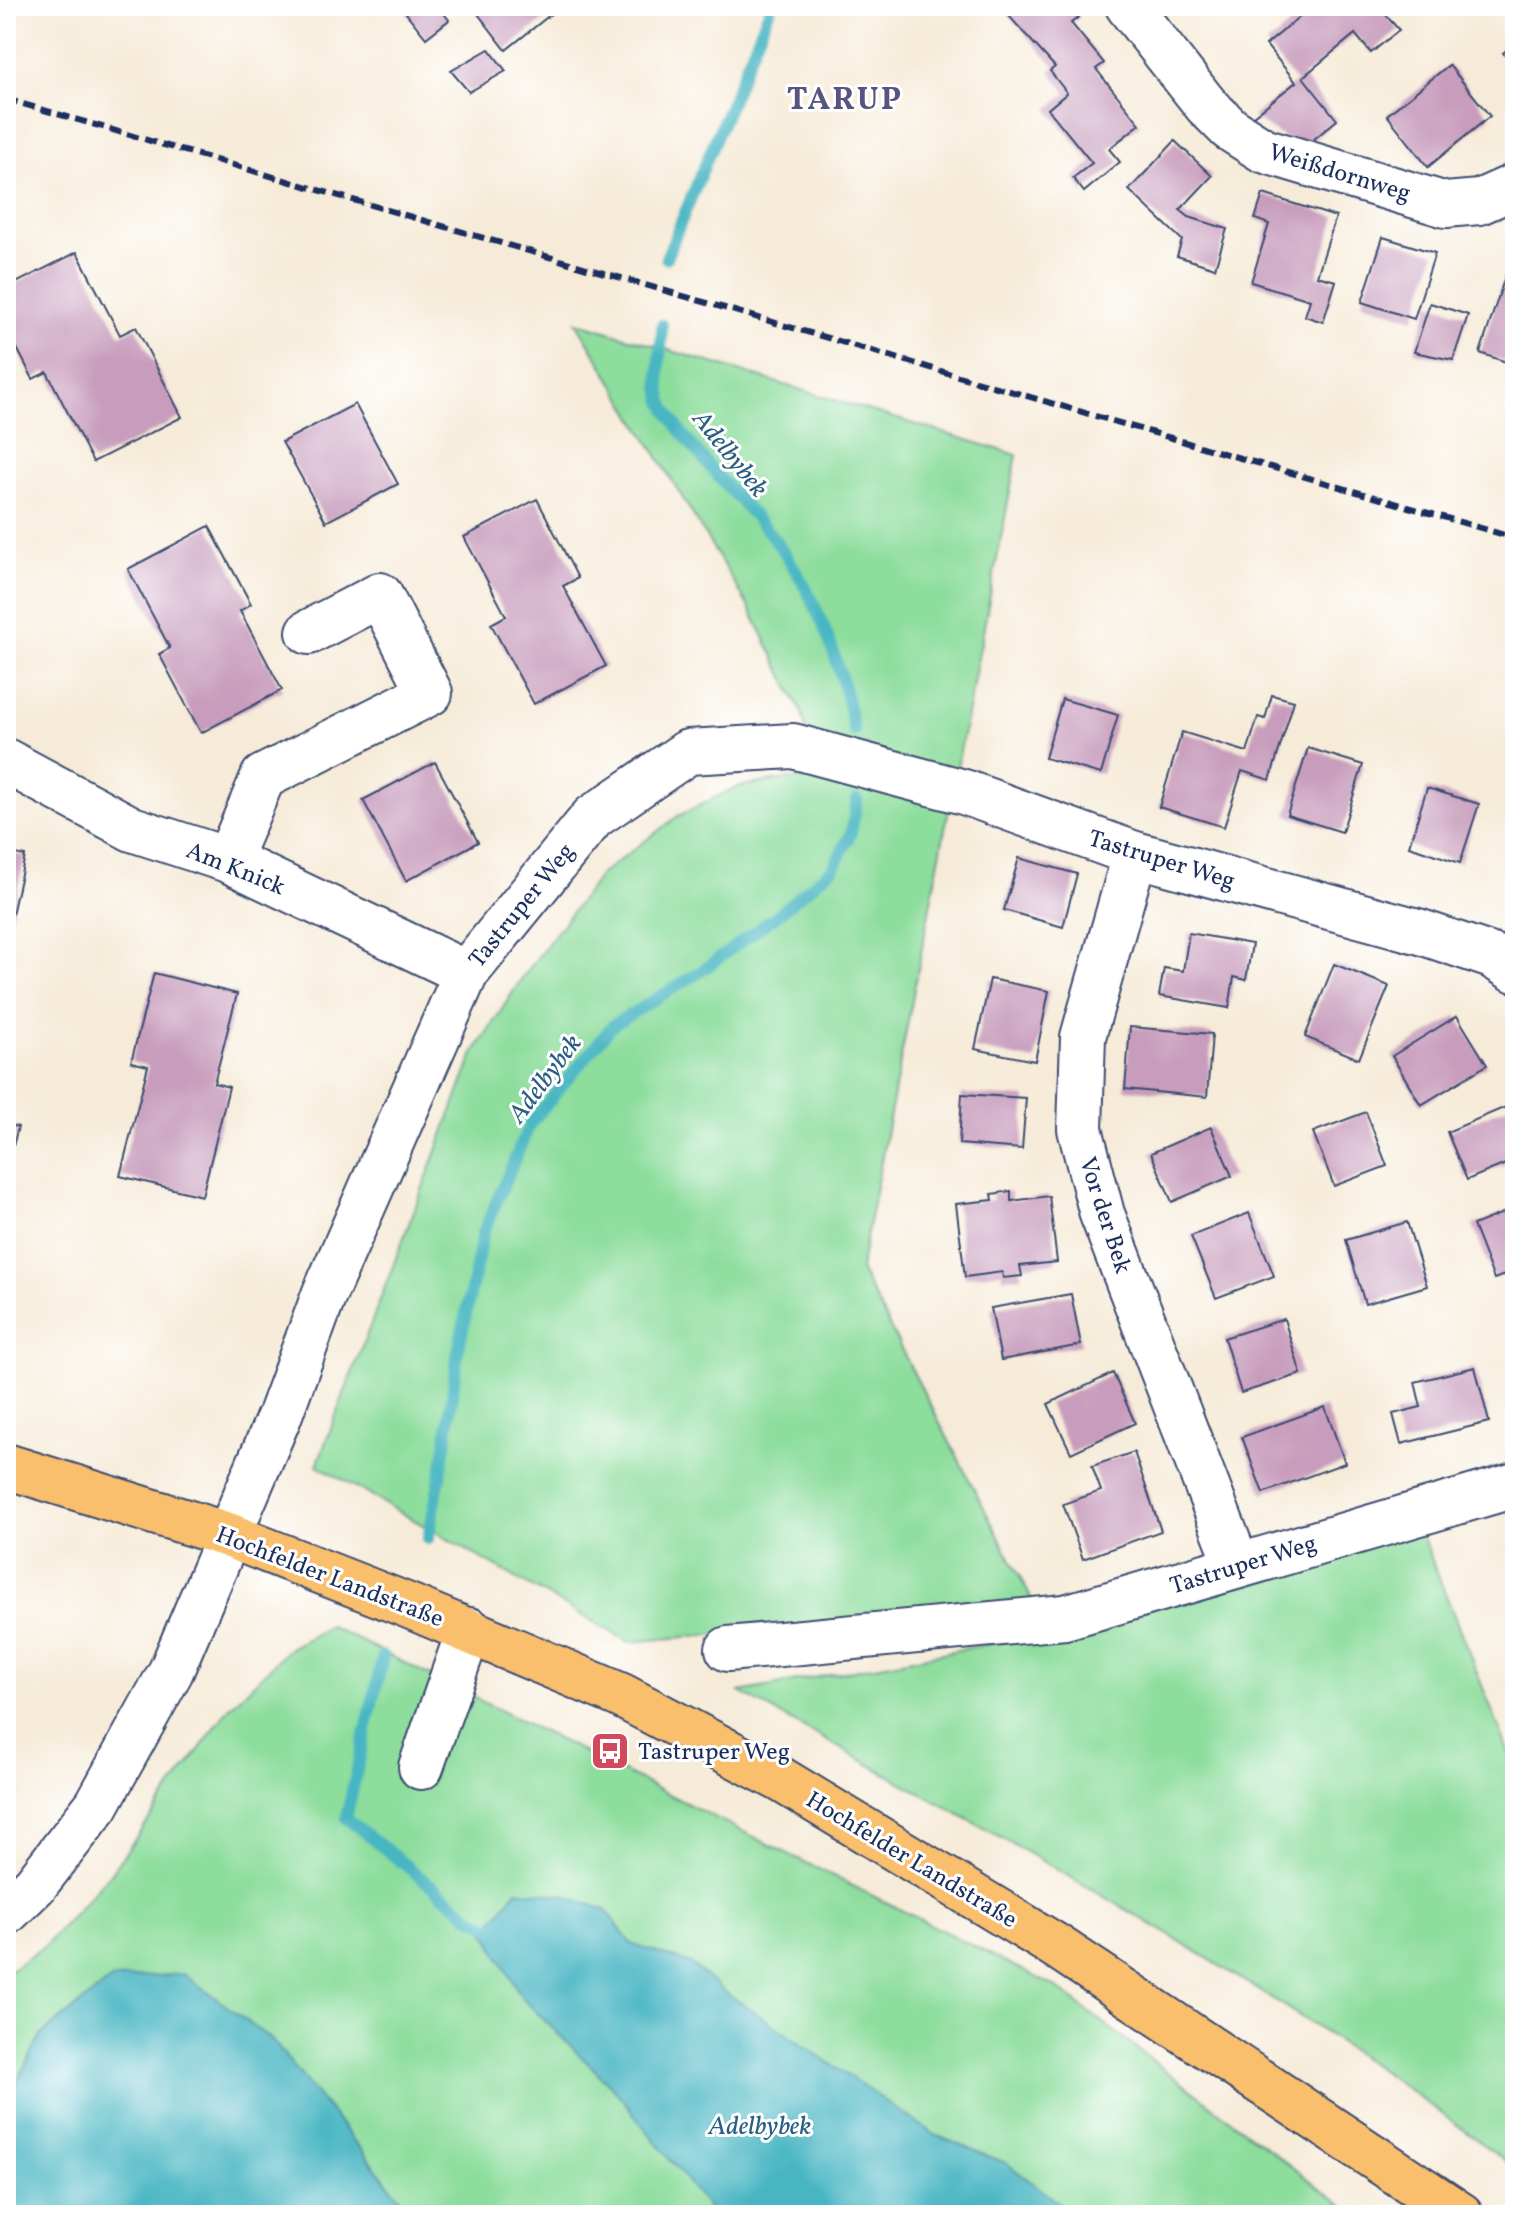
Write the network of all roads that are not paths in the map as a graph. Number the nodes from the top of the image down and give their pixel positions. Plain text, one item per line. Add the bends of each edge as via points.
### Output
1 (1128, 6) edge
2 (1515, 186) edge
3 (309, 632) dead end
4 (6, 761) edge
5 (1135, 854) junction
6 (228, 860) junction
7 (1515, 970) edge
8 (466, 973) junction
9 (6, 1466) edge
10 (1515, 1485) edge
11 (228, 1535) junction
12 (1237, 1564) junction
13 (469, 1630) junction
14 (728, 1649) dead end
15 (421, 1767) dead end
16 (6, 1913) edge
17 (1461, 2215) edge

1 - 2 street, Weißdornweg via 1206,105 1263,150 1446,205 1479,202
3 - 6 street via 380,595 430,693 263,777
4 - 6 street, Am Knick via 132,829
5 - 7 street, Tastruper Weg via 1421,932 1492,956
5 - 8 street, Tastruper Weg via 964,792 793,746 688,752 593,817
5 - 12 street, Vor der Bek via 1083,1037 1080,1129 1102,1214
6 - 8 street, Am Knick
8 - 11 street, Tastruper Weg via 324,1295
9 - 11 main road, Hochfelder Landstraße
10 - 12 street, Tastruper Weg
11 - 13 main road, Hochfelder Landstraße
11 - 16 street, Tastruper Weg via 171,1671 97,1805 35,1885
12 - 14 street, Tastruper Weg via 1065,1617
13 - 15 street
13 - 17 main road, Hochfelder Landstraße via 620,1695 780,1779 1056,1946

